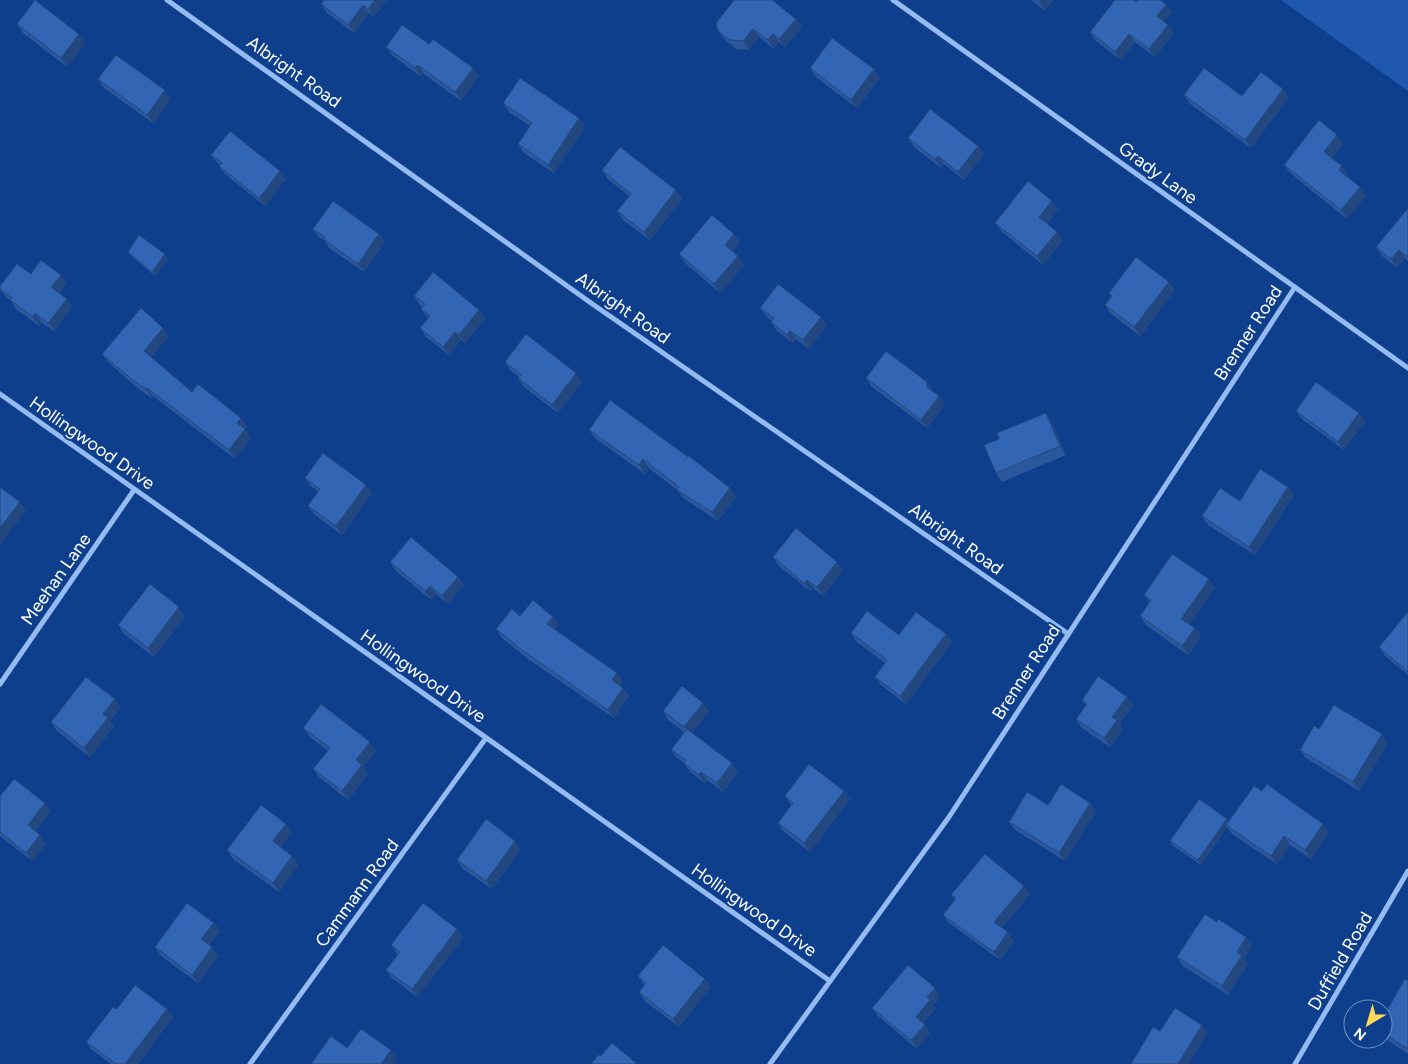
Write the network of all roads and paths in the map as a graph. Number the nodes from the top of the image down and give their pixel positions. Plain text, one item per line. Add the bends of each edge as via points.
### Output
1 (167, 0) edge
2 (893, 0) edge
3 (1295, 288) junction
4 (1408, 368) edge
5 (0, 394) edge
6 (134, 490) junction
7 (1067, 633) junction
8 (0, 684) edge
9 (486, 738) junction
10 (1408, 872) edge
11 (830, 981) junction
12 (250, 1064) edge
13 (770, 1064) edge
14 (1295, 1064) edge

1 - 7 street, Albright Road via 599,309
2 - 3 street, Grady Lane
3 - 4 street, Grady Lane
3 - 7 street, Brenner Road
5 - 6 street, Hollingwood Drive
6 - 8 street, Meehan Lane
6 - 9 street, Hollingwood Drive
7 - 11 street, Brenner Road via 948,817
9 - 11 street, Hollingwood Drive
9 - 12 street, Cammann Road
10 - 14 street, Duffield Road
11 - 13 street, Brenner Road

